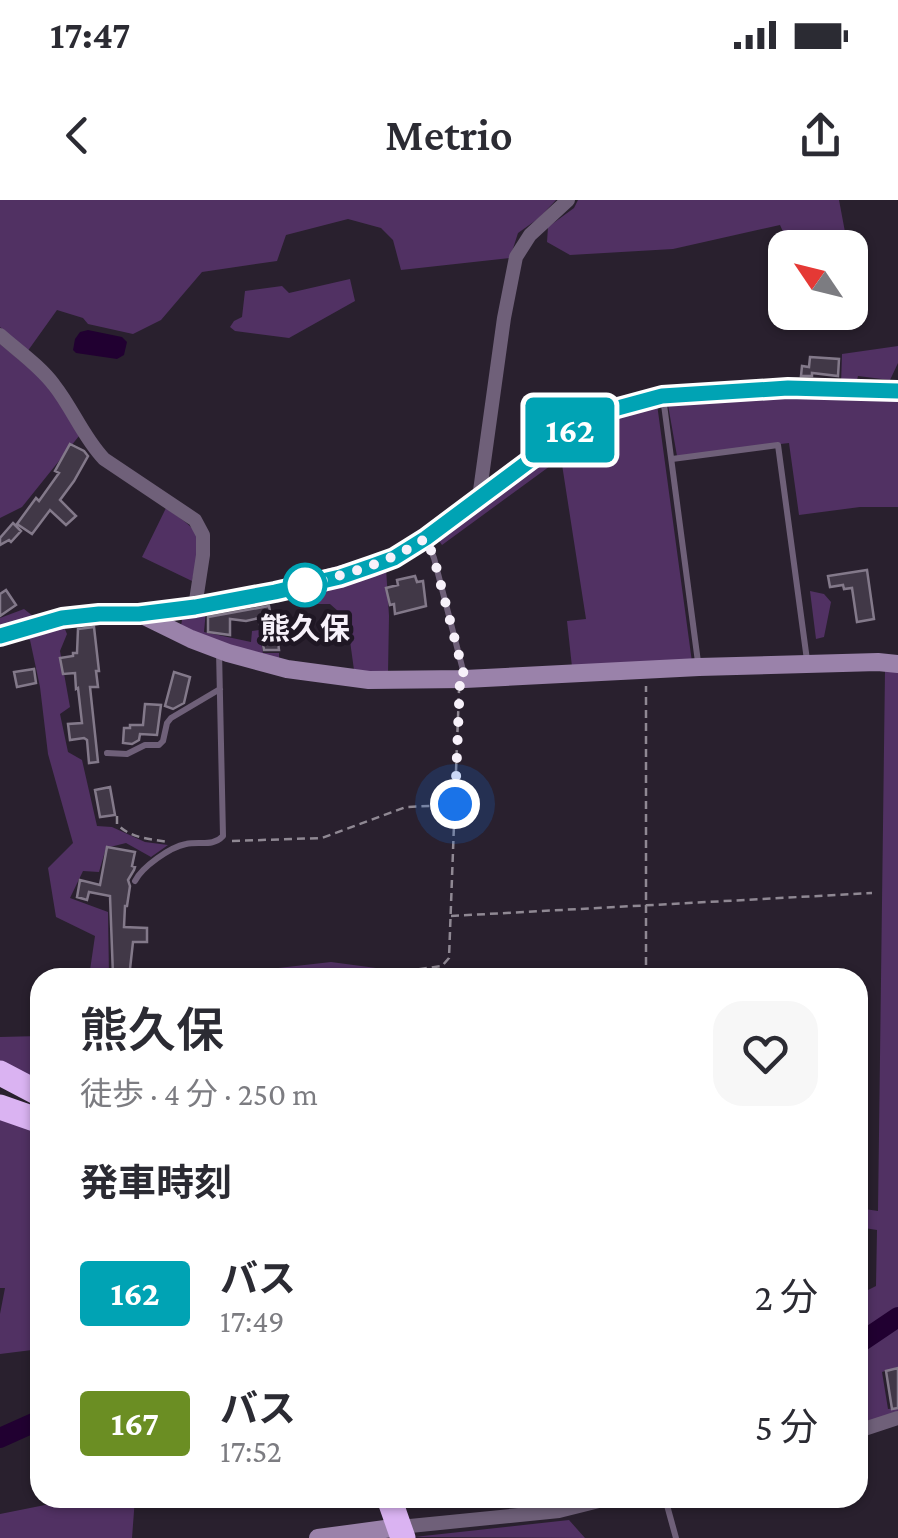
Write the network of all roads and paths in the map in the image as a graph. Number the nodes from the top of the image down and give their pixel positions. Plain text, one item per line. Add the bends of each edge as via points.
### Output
1 (568, 200) edge
2 (0, 335) edge
3 (898, 391) edge
4 (662, 396) junction
5 (672, 459) junction
6 (479, 498) junction
7 (426, 538) junction
8 (195, 607) junction
9 (139, 614) junction
10 (0, 636) edge
11 (219, 650) junction
12 (808, 664) junction
13 (898, 664) edge
14 (699, 667) junction
15 (646, 670) junction
16 (462, 679) junction
17 (220, 689) junction
18 (107, 753) dead end
19 (455, 804) junction
20 (117, 816) dead end
21 (220, 840) junction
22 (186, 844) junction
23 (135, 881) dead end
24 (872, 894) dead end
25 (646, 905) junction
26 (451, 916) junction
27 (428, 968) edge
28 (646, 968) edge
29 (0, 1074) edge
30 (30, 1089) edge
31 (0, 1092) edge
32 (30, 1105) edge
33 (0, 1107) edge
34 (30, 1118) edge
35 (898, 1418) edge
36 (868, 1428) edge
37 (392, 1508) edge
38 (571, 1508) edge
39 (668, 1508) edge
40 (402, 1532) edge
41 (318, 1538) edge
42 (676, 1538) edge

1 - 6 street via 516,257
2 - 8 street via 51,380 104,459 196,520 204,535
3 - 4 main road via 788,388
4 - 5 lane
4 - 6 main road via 592,418
5 - 12 lane via 778,446
5 - 14 lane
6 - 7 main road
7 - 8 main road via 340,577
7 - 16 lane
8 - 9 main road
9 - 10 main road via 62,618
9 - 11 main road
11 - 16 main road via 327,676
11 - 17 lane
12 - 13 main road
12 - 14 main road
14 - 15 main road
15 - 16 main road
15 - 25 path
16 - 19 path
17 - 18 lane via 170,718 160,745
17 - 21 lane
19 - 21 path via 406,807 322,838
19 - 26 path
20 - 22 path via 126,832
21 - 22 lane
22 - 23 lane via 144,868
24 - 25 path
25 - 26 path
25 - 28 path
26 - 27 path via 449,958
29 - 30 highway
31 - 32 highway
33 - 34 highway
35 - 36 street
37 - 40 highway
38 - 40 street
39 - 42 lane
40 - 41 main road

